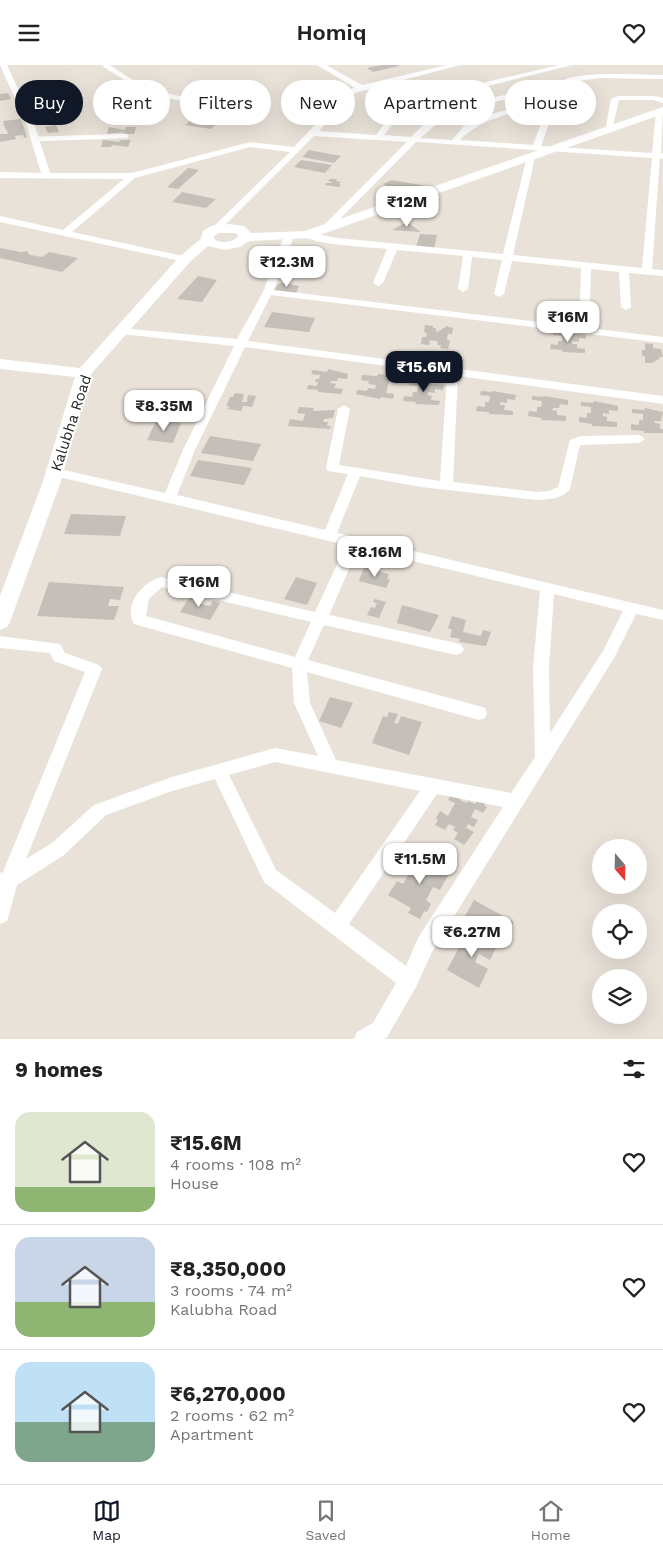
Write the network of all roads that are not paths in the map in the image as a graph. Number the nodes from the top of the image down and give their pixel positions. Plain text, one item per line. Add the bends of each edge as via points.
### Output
1 (3, 65) edge
2 (105, 65) edge
3 (321, 65) edge
4 (456, 65) edge
5 (566, 65) edge
6 (663, 77) edge
7 (564, 80) edge
8 (578, 80) edge
9 (361, 88) junction
10 (505, 97) edge
11 (180, 98) edge
12 (662, 108) edge
13 (505, 113) edge
14 (544, 125) edge
15 (608, 130) junction
16 (313, 133) junction
17 (126, 136) dead end
18 (378, 137) junction
19 (35, 139) junction
20 (413, 140) junction
21 (453, 143) junction
22 (550, 150) junction
23 (296, 151) junction
24 (534, 153) junction
25 (660, 156) edge
26 (0, 175) edge
27 (46, 175) junction
28 (132, 176) junction
29 (234, 210) junction
30 (0, 219) edge
31 (234, 228) junction
32 (216, 229) junction
33 (325, 229) junction
34 (65, 233) junction
35 (306, 235) junction
36 (284, 236) junction
37 (242, 240) junction
38 (212, 243) junction
39 (394, 247) junction
40 (468, 255) junction
41 (188, 257) junction
42 (508, 259) junction
43 (586, 266) junction
44 (624, 269) junction
45 (647, 271) junction
46 (663, 273) edge
47 (378, 283) dead end
48 (463, 289) dead end
49 (268, 292) junction
50 (499, 294) dead end
51 (585, 303) dead end
52 (626, 307) dead end
53 (121, 331) junction
54 (663, 340) edge
55 (241, 343) junction
56 (0, 364) edge
57 (453, 372) junction
58 (84, 373) junction
59 (663, 400) edge
60 (344, 409) dead end
61 (638, 439) dead end
62 (356, 471) junction
63 (55, 472) junction
64 (446, 486) junction
65 (169, 498) junction
66 (328, 536) junction
67 (354, 542) junction
68 (547, 588) junction
69 (632, 608) junction
70 (663, 615) edge
71 (318, 617) junction
72 (0, 622) edge
73 (0, 641) edge
74 (456, 649) dead end
75 (298, 664) junction
76 (479, 713) dead end
77 (543, 761) junction
78 (331, 766) junction
79 (219, 771) junction
80 (433, 786) junction
81 (517, 802) junction
82 (5, 881) edge
83 (0, 915) edge
84 (337, 926) junction
85 (410, 980) junction
86 (374, 1036) edge

1 - 19 street
2 - 11 lane via 146,91
3 - 9 street
4 - 9 street
5 - 7 street
5 - 18 street via 416,101 395,115
6 - 8 street via 599,76
9 - 16 street via 352,91
10 - 20 street via 448,110
12 - 15 street
12 - 15 street via 654,98 615,99
12 - 25 street
13 - 21 street via 467,128
14 - 24 street
15 - 22 street
16 - 18 street
16 - 23 street
17 - 19 lane
18 - 20 street
19 - 27 street
20 - 21 street
20 - 33 street
21 - 24 street
22 - 24 street
22 - 25 street
23 - 28 street via 250,144
23 - 29 street
24 - 33 street
24 - 42 street
25 - 45 street
26 - 27 street
27 - 28 street
28 - 34 street
29 - 31 street
29 - 32 street
30 - 34 street
31 - 32 street
31 - 37 street via 243,231
32 - 38 street via 208,234
33 - 35 street
34 - 41 street
35 - 36 street
35 - 39 street
36 - 37 street, Kalubha Road
36 - 49 street
37 - 38 street, Kalubha Road via 228,246
38 - 41 street, Kalubha Road
39 - 40 street
39 - 47 street
40 - 42 street
40 - 48 street
41 - 53 street, Kalubha Road
42 - 43 street
42 - 50 street
43 - 44 street
43 - 51 street
44 - 45 street
44 - 52 street
45 - 46 street
49 - 54 street
49 - 55 street
53 - 55 street
53 - 58 street, Kalubha Road
55 - 57 street
55 - 65 street
56 - 58 street
57 - 59 street
57 - 64 street
58 - 63 street, Kalubha Road
60 - 62 street via 332,468
61 - 64 street via 581,439 574,443 564,489 551,495
62 - 64 street
62 - 66 street
63 - 65 street
63 - 72 street, Kalubha Road
65 - 66 street
66 - 67 street
67 - 68 street
67 - 71 street
68 - 69 street
68 - 77 street via 541,667
69 - 70 street
69 - 77 street via 609,654
71 - 74 street
71 - 75 street
71 - 75 street via 161,582 151,586 140,602 139,619
73 - 82 street via 55,648 59,657 94,669
75 - 76 street
75 - 78 street via 302,703
77 - 81 street
78 - 79 street via 275,755
78 - 80 street
79 - 82 street via 100,810 58,849
79 - 84 street via 270,876
80 - 81 street
80 - 84 street
81 - 85 street via 425,945
82 - 83 street
84 - 85 street
85 - 86 street

